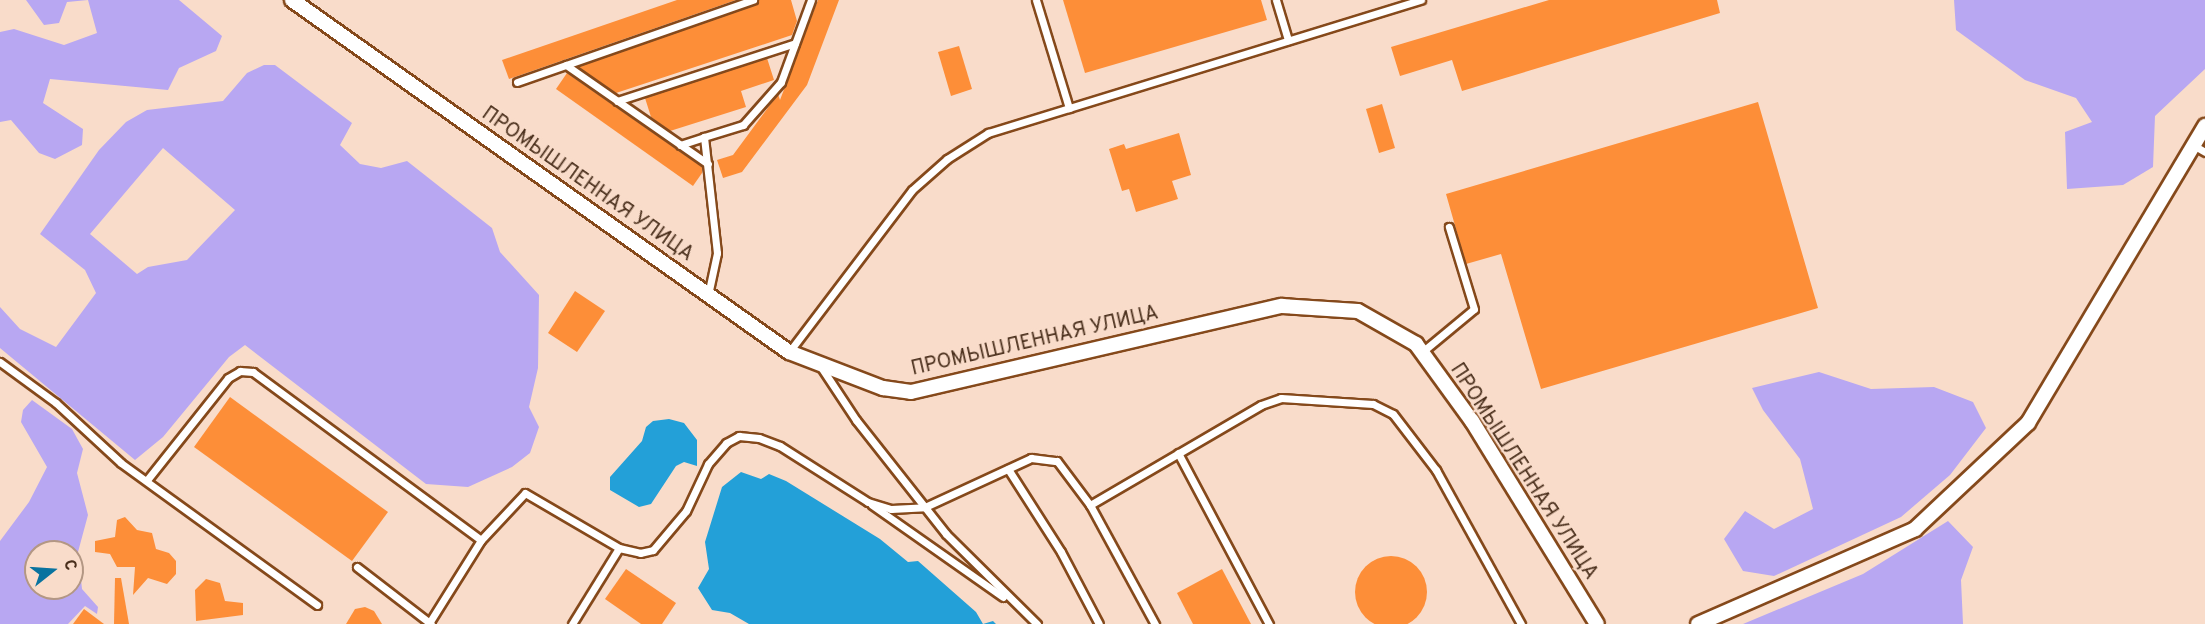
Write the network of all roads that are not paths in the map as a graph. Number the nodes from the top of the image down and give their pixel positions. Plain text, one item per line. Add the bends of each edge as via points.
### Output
1 (292, 0) edge
2 (753, 0) edge
3 (811, 0) edge
4 (1036, 0) edge
5 (1276, 0) edge
6 (1421, 0) edge
7 (1288, 40) junction
8 (795, 43) junction
9 (566, 65) junction
10 (517, 82) dead end
11 (618, 101) junction
12 (1068, 108) junction
13 (2205, 126) edge
14 (704, 137) junction
15 (680, 145) junction
16 (2199, 148) edge
17 (708, 164) junction
18 (1449, 227) dead end
19 (708, 295) junction
20 (789, 352) junction
21 (1422, 352) junction
22 (0, 362) edge
23 (820, 366) junction
24 (1178, 453) junction
25 (1008, 469) junction
26 (147, 480) junction
27 (868, 502) junction
28 (1090, 505) junction
29 (925, 507) junction
30 (481, 540) junction
31 (619, 548) junction
32 (357, 567) dead end
33 (317, 605) dead end
34 (1017, 606) junction
35 (431, 622) edge
36 (572, 624) edge
37 (1037, 624) edge
38 (1099, 624) edge
39 (1155, 624) edge
40 (1269, 624) edge
41 (1521, 624) edge
42 (1597, 624) edge
43 (1698, 624) edge

1 - 19 street, ПРОМЫШЛЕННАЯ УЛИЦА
2 - 9 lane
3 - 8 lane
4 - 12 lane
5 - 7 lane
6 - 7 lane
7 - 12 lane
8 - 11 lane
8 - 14 lane via 781,82 743,126
9 - 10 lane
9 - 11 lane
11 - 15 lane
12 - 20 lane via 988,134 947,159 912,190
13 - 16 street
14 - 15 lane
14 - 17 lane
15 - 17 lane
16 - 43 street via 2028,423 1915,529
17 - 19 lane via 717,253
18 - 21 lane via 1474,309
19 - 20 street, ПРОМЫШЛЕННАЯ УЛИЦА
20 - 23 street, ПРОМЫШЛЕННАЯ УЛИЦА
21 - 23 street, ПРОМЫШЛЕННАЯ УЛИЦА via 1416,344 1358,311 1282,306 911,392 883,388
21 - 42 street, ПРОМЫШЛЕННАЯ УЛИЦА via 1472,421
22 - 26 lane
23 - 29 lane via 856,420
24 - 28 lane
24 - 40 lane
24 - 41 lane via 1261,405 1281,398 1358,401 1385,409 1446,485
25 - 28 lane via 1031,458 1057,461
25 - 29 lane
25 - 38 lane via 1061,552
26 - 30 lane via 228,378 240,371 252,372
26 - 33 lane
27 - 29 lane via 891,509
27 - 31 lane via 780,446 739,436 726,442 708,464 686,511 663,541 640,553
27 - 34 lane
28 - 39 lane
29 - 34 lane
30 - 31 lane via 525,493
30 - 35 lane
31 - 36 lane
32 - 35 lane
34 - 37 lane

